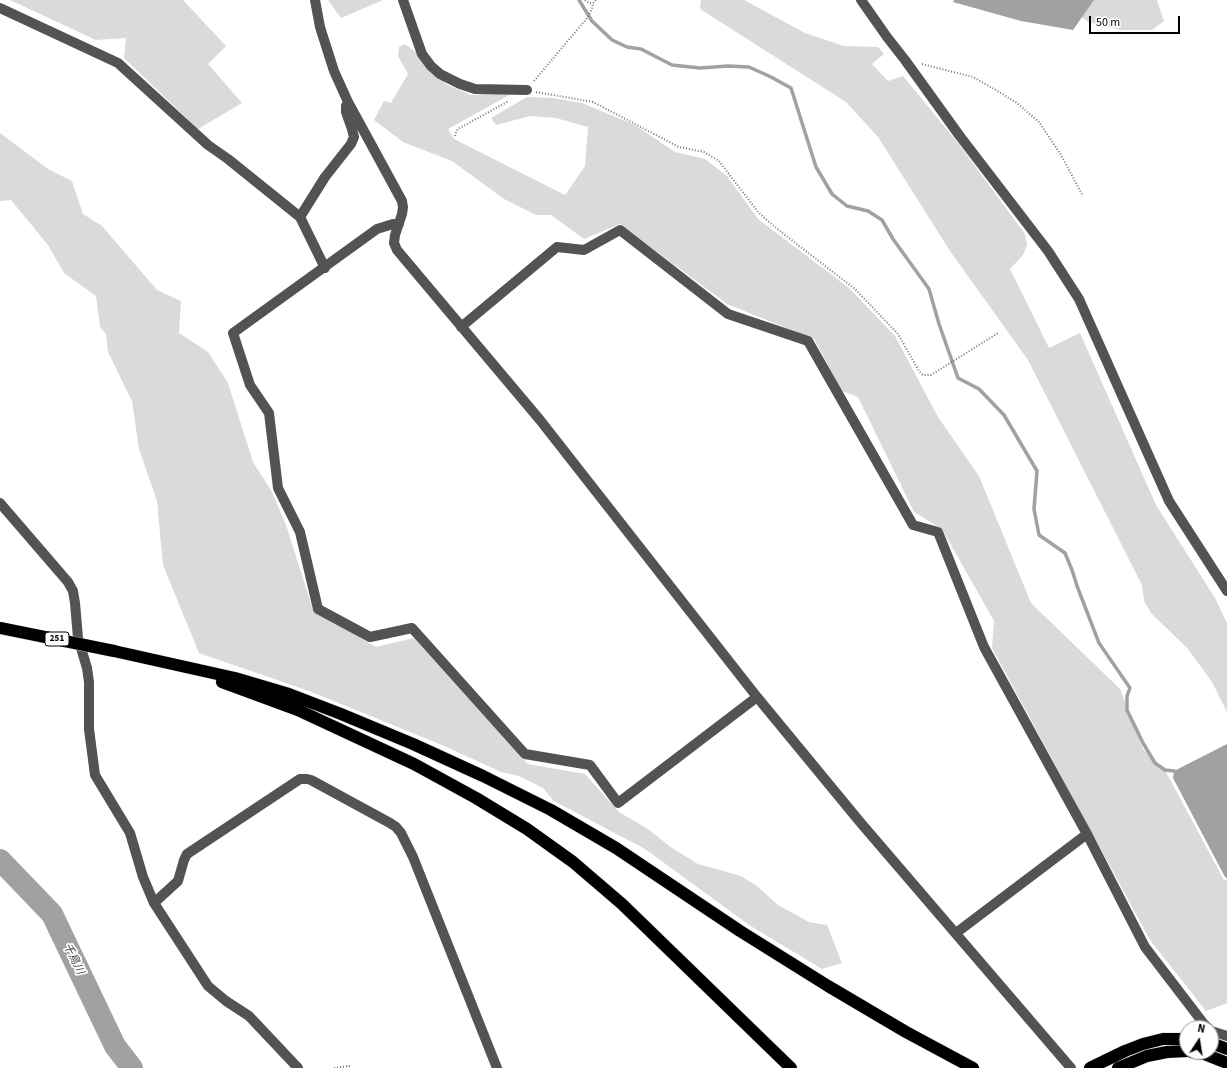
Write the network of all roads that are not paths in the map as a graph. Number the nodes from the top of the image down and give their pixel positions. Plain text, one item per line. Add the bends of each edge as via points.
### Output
1 (314, 0) edge
2 (403, 0) edge
3 (861, 0) edge
4 (0, 8) edge
5 (527, 90) road end
6 (348, 102) junction
7 (300, 216) junction
8 (399, 224) junction
9 (325, 268) junction
10 (462, 327) junction
11 (0, 503) edge
12 (1227, 590) edge
13 (0, 628) edge
14 (172, 664) junction
15 (757, 697) junction
16 (1087, 834) junction
17 (154, 902) junction
18 (956, 933) junction
19 (1201, 1020) edge
20 (1179, 1039) edge
21 (1179, 1052) edge
22 (1068, 1065) edge
23 (298, 1068) edge
24 (497, 1068) edge
25 (790, 1068) edge
26 (973, 1068) edge
27 (1090, 1068) edge
28 (1118, 1068) edge

1 - 6 street via 334,71
2 - 5 street via 422,54 440,74 475,89
3 - 12 street via 959,135 1048,251 1079,299 1169,501
4 - 7 street via 118,63 208,145
6 - 7 street via 346,112 354,137
6 - 8 street via 402,201
7 - 9 street
8 - 9 street via 377,230
8 - 10 street via 394,243 396,250
9 - 15 street via 233,333 250,385 269,413 278,488 300,532 318,609 370,637 412,628 525,754 590,765 618,803
10 - 15 street via 540,420
10 - 16 street via 557,247 584,250 620,230 728,314 808,341 913,525 938,532 984,647
11 - 17 street via 73,591 78,638 89,682 89,729 96,775 130,833 143,877
13 - 14 highway, 251, bridge
14 - 25 highway via 298,710 356,736 421,768 527,829 573,862 622,904
14 - 26 highway via 235,678 289,694 341,714 483,776 551,810 616,848 740,932 828,986
15 - 18 street
16 - 18 street
16 - 19 street via 1145,947
17 - 23 street via 208,986 249,1016
17 - 24 street via 178,881 187,854 300,779 311,780 390,823 400,833 413,857
18 - 22 street
20 - 27 highway via 1163,1039 1144,1044
21 - 28 highway via 1148,1056

